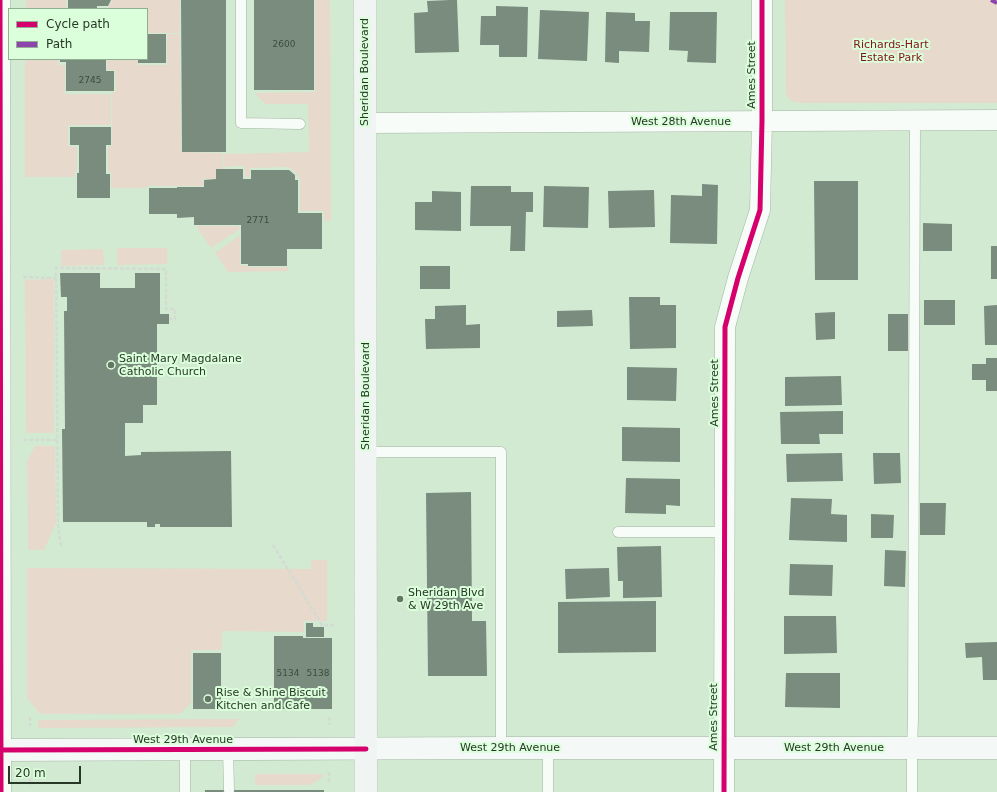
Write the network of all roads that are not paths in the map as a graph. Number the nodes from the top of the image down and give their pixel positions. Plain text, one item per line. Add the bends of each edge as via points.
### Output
1 (0, 0) edge
2 (241, 0) edge
3 (365, 0) edge
4 (762, 0) edge
5 (915, 120) junction
6 (997, 120) edge
7 (762, 121) junction
8 (365, 123) junction
9 (300, 124) dead end
10 (366, 452) junction
11 (618, 532) dead end
12 (725, 532) junction
13 (501, 748) junction
14 (548, 748) junction
15 (724, 748) junction
16 (997, 748) edge
17 (185, 749) junction
18 (228, 749) junction
19 (366, 749) junction
20 (912, 749) junction
21 (0, 750) edge
22 (229, 790) dead end
23 (0, 792) edge
24 (185, 792) edge
25 (366, 792) edge
26 (548, 792) edge
27 (724, 792) edge
28 (912, 792) edge

1 - 21 street
2 - 9 lane via 241,123
3 - 8 main road, Sheridan Boulevard
4 - 7 street, Ames Street
5 - 6 street, West 28th Avenue
5 - 7 street, West 28th Avenue
5 - 20 lane
7 - 8 street, West 28th Avenue
7 - 12 street, Ames Street via 760,210 725,327
8 - 10 main road, Sheridan Boulevard
10 - 13 lane via 501,452
10 - 19 main road, Sheridan Boulevard
11 - 12 lane
12 - 15 street, Ames Street
13 - 14 street, West 29th Avenue
13 - 19 street, West 29th Avenue
14 - 15 street, West 29th Avenue
14 - 26 lane
15 - 20 street, West 29th Avenue
15 - 27 street, Ames Street
16 - 20 street, West 29th Avenue
17 - 18 street, West 29th Avenue
17 - 21 street, West 29th Avenue
17 - 24 lane
18 - 19 street, West 29th Avenue
18 - 22 lane
19 - 25 main road, Sheridan Boulevard
20 - 28 lane
21 - 23 street

